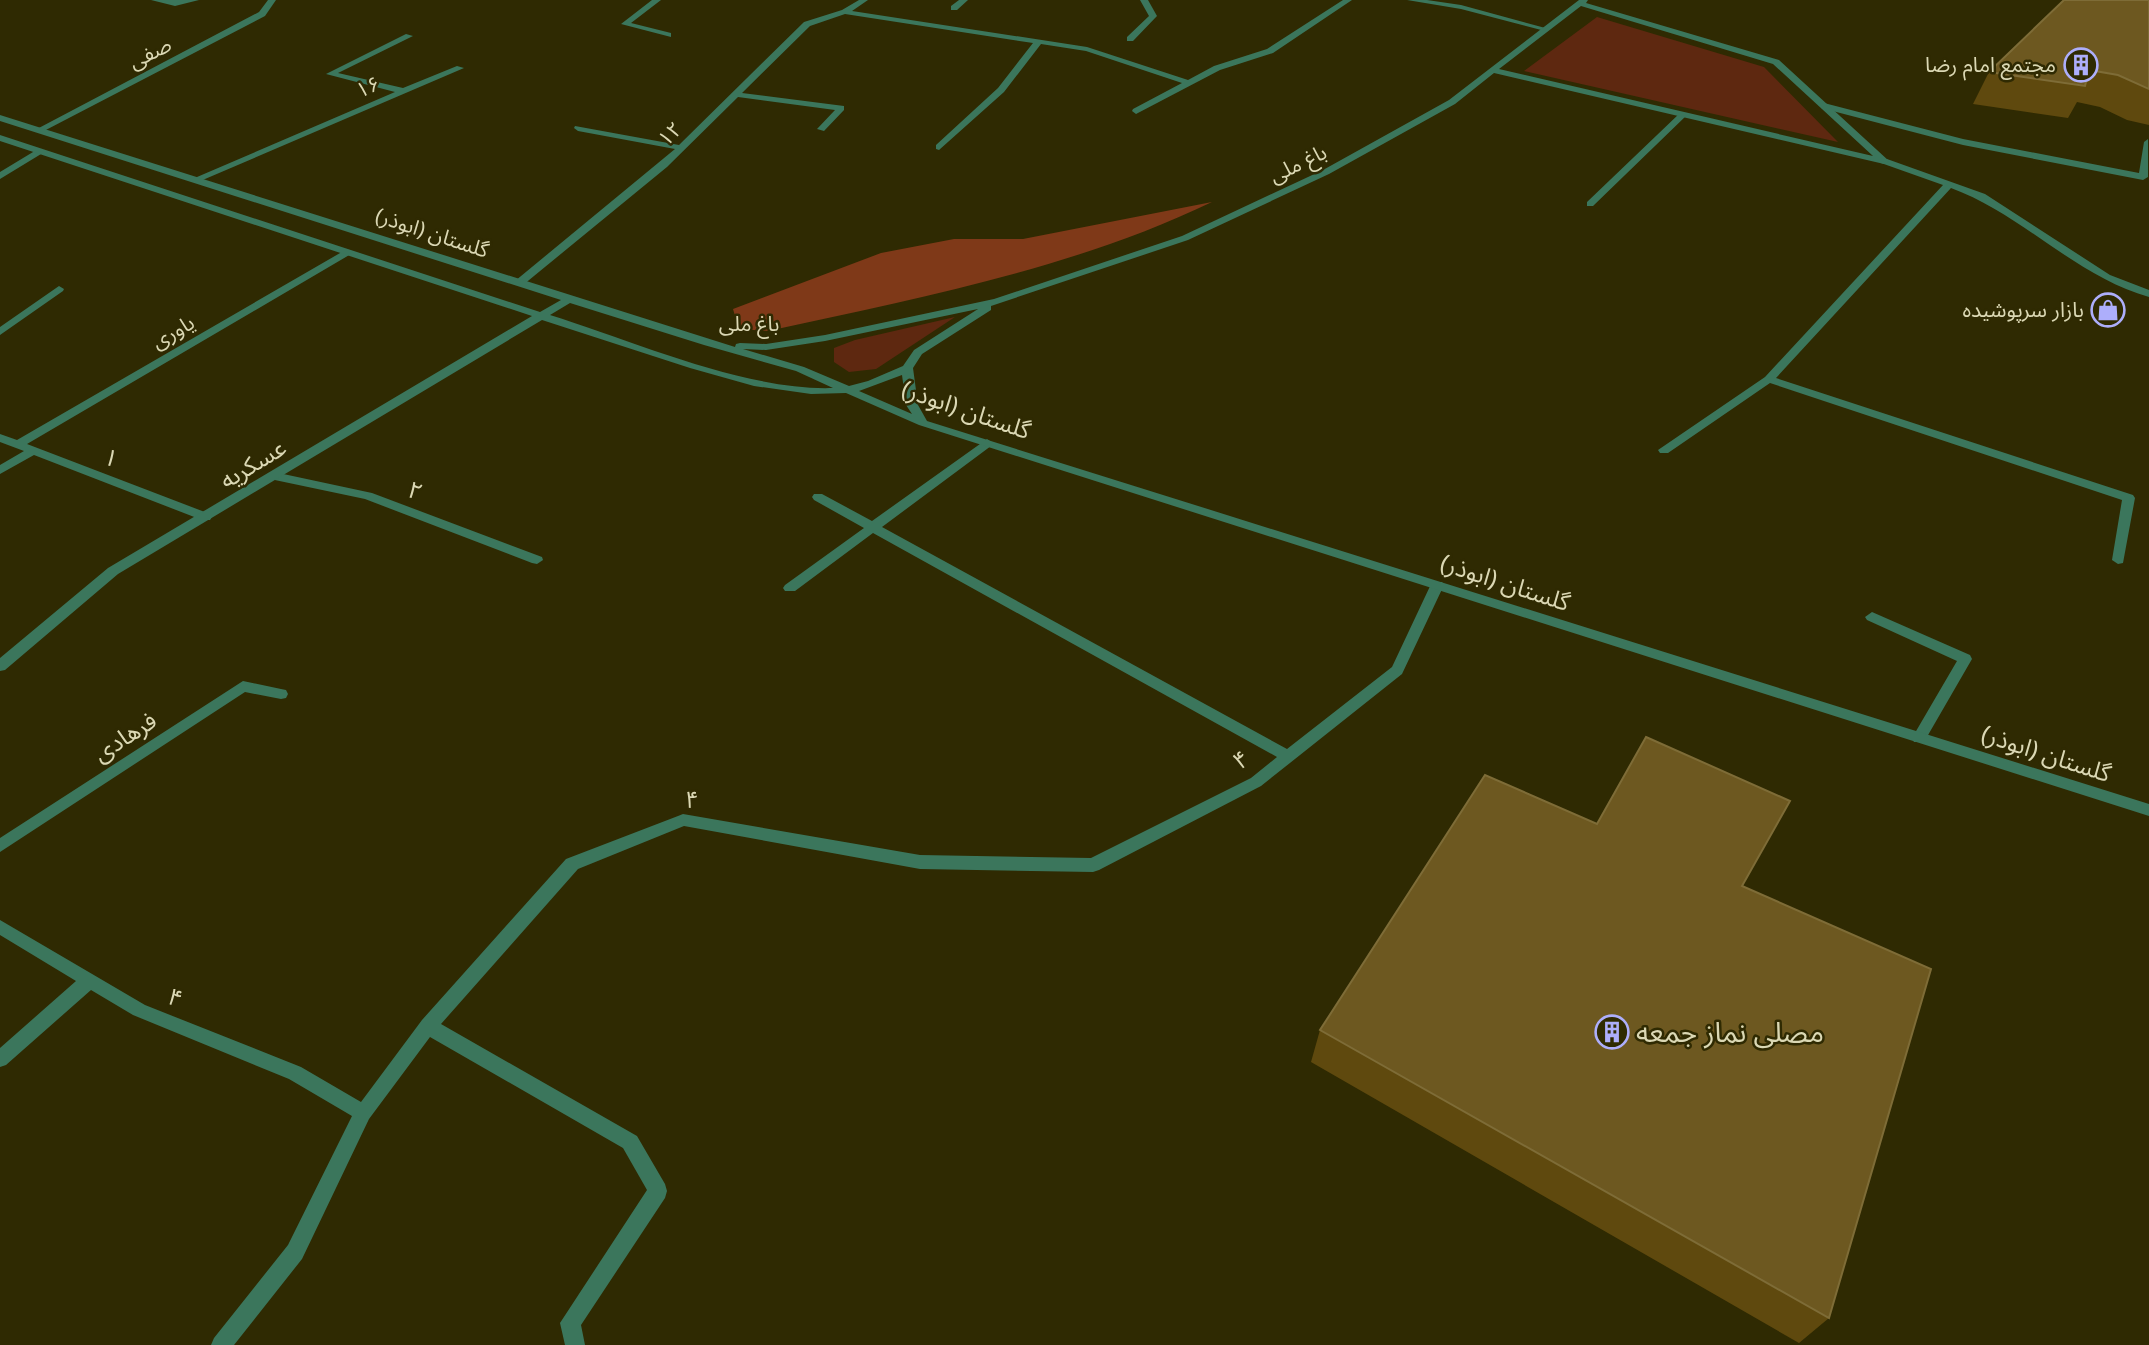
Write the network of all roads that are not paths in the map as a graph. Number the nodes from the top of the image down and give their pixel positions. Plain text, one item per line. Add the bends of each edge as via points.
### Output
1 (155, 0) edge
2 (195, 0) edge
3 (272, 0) edge
4 (657, 0) edge
5 (864, 0) edge
6 (964, 0) edge
7 (1144, 0) edge
8 (1348, 0) edge
9 (1411, 0) edge
10 (1581, 2) edge
11 (954, 8) dead end
12 (845, 12) junction
13 (1545, 29) junction
14 (668, 35) dead end
15 (409, 36) dead end
16 (1130, 39) dead end
17 (1038, 41) junction
18 (460, 68) dead end
19 (1491, 70) junction
20 (1189, 83) junction
21 (404, 91) junction
22 (734, 94) junction
23 (1824, 106) junction
24 (1136, 111) dead end
25 (1684, 115) junction
26 (0, 118) edge
27 (578, 128) dead end
28 (39, 130) junction
29 (821, 130) dead end
30 (0, 138) edge
31 (2148, 142) edge
32 (939, 147) dead end
33 (681, 148) junction
34 (41, 151) junction
35 (1884, 161) junction
36 (0, 176) edge
37 (195, 180) junction
38 (1949, 184) junction
39 (167, 193) junction
40 (1590, 204) dead end
41 (373, 237) junction
42 (348, 252) junction
43 (519, 283) junction
44 (59, 289) dead end
45 (2149, 294) edge
46 (569, 299) junction
47 (492, 300) junction
48 (997, 302) junction
49 (540, 316) junction
50 (0, 331) edge
51 (708, 343) junction
52 (907, 368) junction
53 (1769, 379) junction
54 (851, 391) junction
55 (923, 423) junction
56 (0, 438) edge
57 (987, 443) junction
58 (17, 445) junction
59 (1664, 450) dead end
60 (33, 451) junction
61 (0, 470) edge
62 (274, 476) junction
63 (818, 497) dead end
64 (206, 517) junction
65 (872, 527) junction
66 (537, 560) dead end
67 (2118, 560) dead end
68 (1437, 585) junction
69 (790, 588) dead end
70 (1872, 617) dead end
71 (0, 666) edge
72 (281, 694) dead end
73 (1919, 738) junction
74 (1289, 757) junction
75 (2149, 810) edge
76 (0, 846) edge
77 (0, 928) edge
78 (90, 980) junction
79 (428, 1026) junction
80 (0, 1059) edge
81 (363, 1113) junction
82 (221, 1345) edge
83 (575, 1345) edge

1 - 2 street via 175,4
3 - 28 street, صفی via 262,14
4 - 14 street via 625,24
5 - 12 street
6 - 11 street
7 - 16 street via 1153,16
8 - 20 street via 1270,51 1217,68
9 - 13 street via 1461,7
10 - 13 street, باغ ملی
10 - 23 street via 1776,62
12 - 17 street
12 - 22 street, ۱۲ via 807,24
13 - 19 street, باغ ملی
15 - 21 street, ۱۶ via 330,74
17 - 20 street via 1087,49
17 - 32 street via 1001,90
18 - 21 street
19 - 25 street
19 - 48 street, باغ ملی via 1452,102 1290,189 1185,238
20 - 24 street
21 - 37 street, ۱۶
22 - 29 street via 841,108
22 - 33 street, ۱۲
23 - 31 street via 1963,142 2143,177
23 - 35 street
25 - 35 street
25 - 40 street
26 - 28 street, گلستان (ابوذر)
27 - 33 street
28 - 34 street
28 - 37 street, گلستان (ابوذر)
30 - 34 street, گلستان (ابوذر)
33 - 43 street, ۱۲
34 - 36 street
34 - 39 street, گلستان (ابوذر)
35 - 38 street
37 - 39 street, ۱۶
37 - 41 street, گلستان (ابوذر)
38 - 45 street via 1982,196 2106,277
38 - 53 street
39 - 42 street, گلستان (ابوذر)
41 - 42 street, یاوری
41 - 43 street, گلستان (ابوذر)
42 - 47 street, گلستان (ابوذر)
42 - 58 street, یاوری
43 - 46 street, گلستان (ابوذر)
43 - 47 street, ۱۲
44 - 50 street
46 - 49 street, عسکریه
46 - 51 street, گلستان (ابوذر)
47 - 49 street, گلستان (ابوذر)
48 - 51 street, باغ ملی via 766,347
48 - 52 street, باغ ملی via 918,352
49 - 54 street, گلستان (ابوذر) via 766,386
49 - 62 street, عسکریه
51 - 54 street, گلستان (ابوذر) via 800,369
52 - 54 street, گلستان (ابوذر) via 876,385
52 - 55 street via 912,405
53 - 59 street
53 - 67 street via 2129,498
54 - 55 street, گلستان (ابوذر)
55 - 57 street, گلستان (ابوذر)
56 - 58 street, ۱
57 - 65 street
57 - 68 street, گلستان (ابوذر)
58 - 60 street, ۱
60 - 61 street
60 - 64 street, ۱
62 - 64 street, عسکریه
62 - 66 street, ۲ via 368,496
63 - 65 street
64 - 71 street, عسکریه via 113,571
65 - 69 street
65 - 74 street
68 - 73 street, گلستان (ابوذر)
68 - 74 street, ۴ via 1396,670
70 - 73 street via 1965,659
72 - 76 street, فرهادی via 243,687
73 - 75 street, گلستان (ابوذر)
74 - 79 street, ۴ via 1256,782 1093,865 920,862 682,820 572,864
77 - 78 street, ۴
78 - 80 street
78 - 81 street, ۴ via 139,1010 295,1073
79 - 81 street, ۴
79 - 83 street via 629,1143 658,1191 570,1322
81 - 82 street via 295,1252

